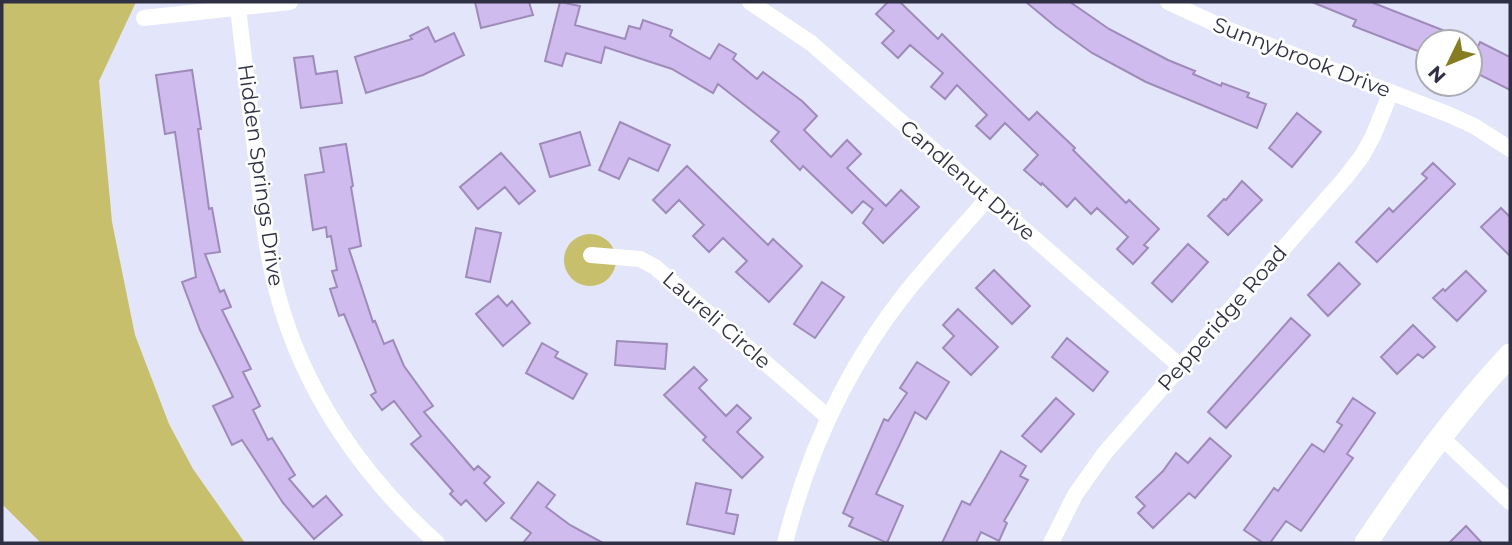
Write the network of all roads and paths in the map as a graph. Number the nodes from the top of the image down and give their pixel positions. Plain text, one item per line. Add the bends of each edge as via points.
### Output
1 (290, 2) edge
2 (751, 2) edge
3 (1168, 2) edge
4 (238, 8) junction
5 (144, 18) dead end
6 (1391, 92) junction
7 (1510, 149) edge
8 (988, 198) junction
9 (591, 255) dead end
10 (1510, 355) edge
11 (1180, 366) junction
12 (829, 418) junction
13 (1440, 436) junction
14 (1510, 502) edge
15 (437, 543) edge
16 (785, 543) edge
17 (1051, 543) edge
18 (1366, 543) edge

1 - 4 street
2 - 8 street, Candlenut Drive via 811,43
3 - 6 street, Sunnybrook Drive
4 - 5 street
4 - 15 street, Hidden Springs Drive via 267,245 294,344 350,447 382,489
6 - 7 street, Sunnybrook Drive via 1474,126
6 - 11 street, Pepperidge Road via 1367,146 1345,178
8 - 11 street, Candlenut Drive
8 - 12 street via 880,328
9 - 12 street, Laureli Circle via 640,258 655,267
10 - 13 street
11 - 17 street, Pepperidge Road via 1088,475
12 - 16 street via 803,480
13 - 14 street
13 - 18 street

